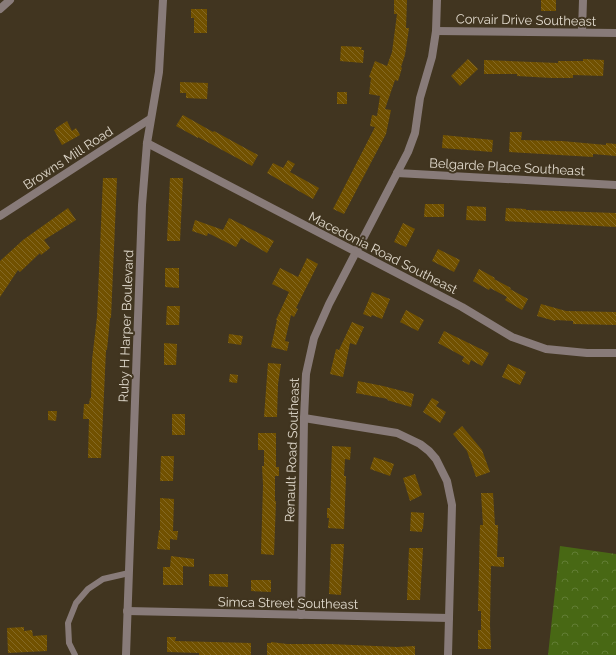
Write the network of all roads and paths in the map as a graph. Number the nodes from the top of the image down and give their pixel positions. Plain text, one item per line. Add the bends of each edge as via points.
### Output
1 (10, 0) edge
2 (163, 0) edge
3 (437, 0) edge
4 (583, 0) edge
5 (0, 9) edge
6 (436, 31) junction
7 (582, 32) junction
8 (616, 33) edge
9 (150, 119) junction
10 (147, 143) junction
11 (397, 173) junction
12 (616, 185) edge
13 (0, 216) edge
14 (355, 252) junction
15 (616, 353) edge
16 (304, 418) junction
17 (129, 573) junction
18 (128, 611) junction
19 (300, 615) junction
20 (449, 618) junction
21 (75, 655) edge
22 (126, 655) edge
23 (448, 655) edge

1 - 5 street
2 - 9 street, Ruby H Harper Boulevard via 159,72
3 - 6 street, Renault Road Southeast
4 - 7 street
6 - 7 street, Corvair Drive Southeast
6 - 11 street, Renault Road Southeast via 432,57 420,98 415,133
7 - 8 street, Corvair Drive Southeast
9 - 10 street, Ruby H Harper Boulevard
9 - 13 street, Browns Mill Road
10 - 14 street, Macedonia Road Southeast
10 - 17 street, Ruby H Harper Boulevard via 142,205
11 - 12 street, Belgarde Place Southeast
11 - 14 street, Renault Road Southeast
14 - 15 street, Macedonia Road Southeast via 462,307 512,337 546,349
14 - 16 street, Renault Road Southeast via 314,338 306,374
16 - 19 street, Renault Road Southeast
16 - 20 street via 397,433 420,444 436,459 447,482 452,505
17 - 18 street, Ruby H Harper Boulevard
17 - 21 lane via 103,579 76,603 68,623 69,643
18 - 19 street, Simca Street Southeast
18 - 22 street, Ruby H Harper Boulevard
19 - 20 street, Simca Street Southeast
20 - 23 street

